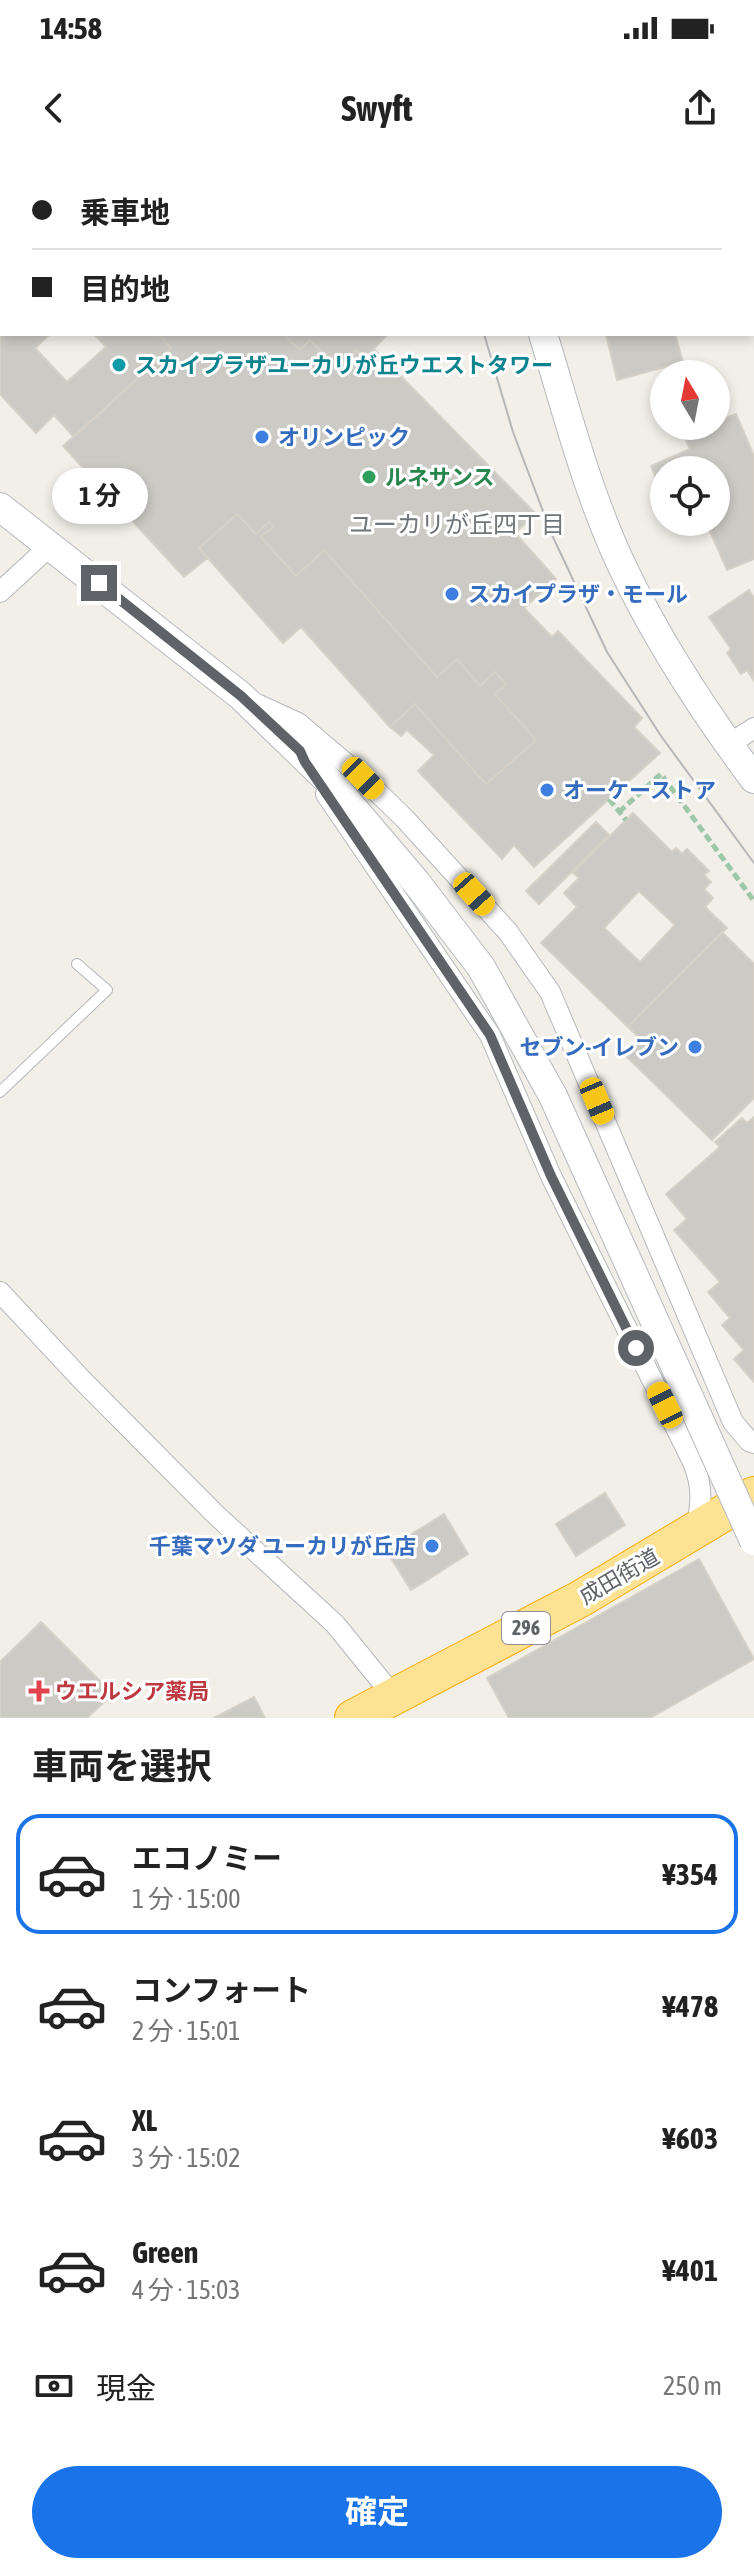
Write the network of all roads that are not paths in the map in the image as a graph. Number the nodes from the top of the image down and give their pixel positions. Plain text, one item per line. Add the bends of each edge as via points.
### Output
1 (544, 336) edge
2 (0, 507) edge
3 (51, 545) junction
4 (0, 592) edge
5 (241, 696) junction
6 (754, 728) edge
7 (728, 745) junction
8 (300, 751) junction
9 (754, 779) edge
10 (77, 964) dead end
11 (0, 1092) edge
12 (0, 1292) edge
13 (754, 1443) edge
14 (754, 1495) edge
15 (695, 1531) junction
16 (754, 1541) edge
17 (395, 1698) junction
18 (353, 1718) edge

1 - 7 street via 592,491 621,564 681,676
2 - 3 street
3 - 4 street
3 - 5 street
5 - 8 street
5 - 13 street via 298,723 363,778 508,932 550,992 733,1422
6 - 7 street
7 - 9 street
8 - 15 street via 490,1035 551,1176 697,1471 701,1495
8 - 16 street, bridge via 416,882 481,967 553,1096
10 - 11 lane via 107,990
12 - 17 street via 215,1514 335,1624
14 - 15 highway, 成田街道 / 296
15 - 17 highway, 成田街道 / 296
17 - 18 highway, 成田街道 / 296

